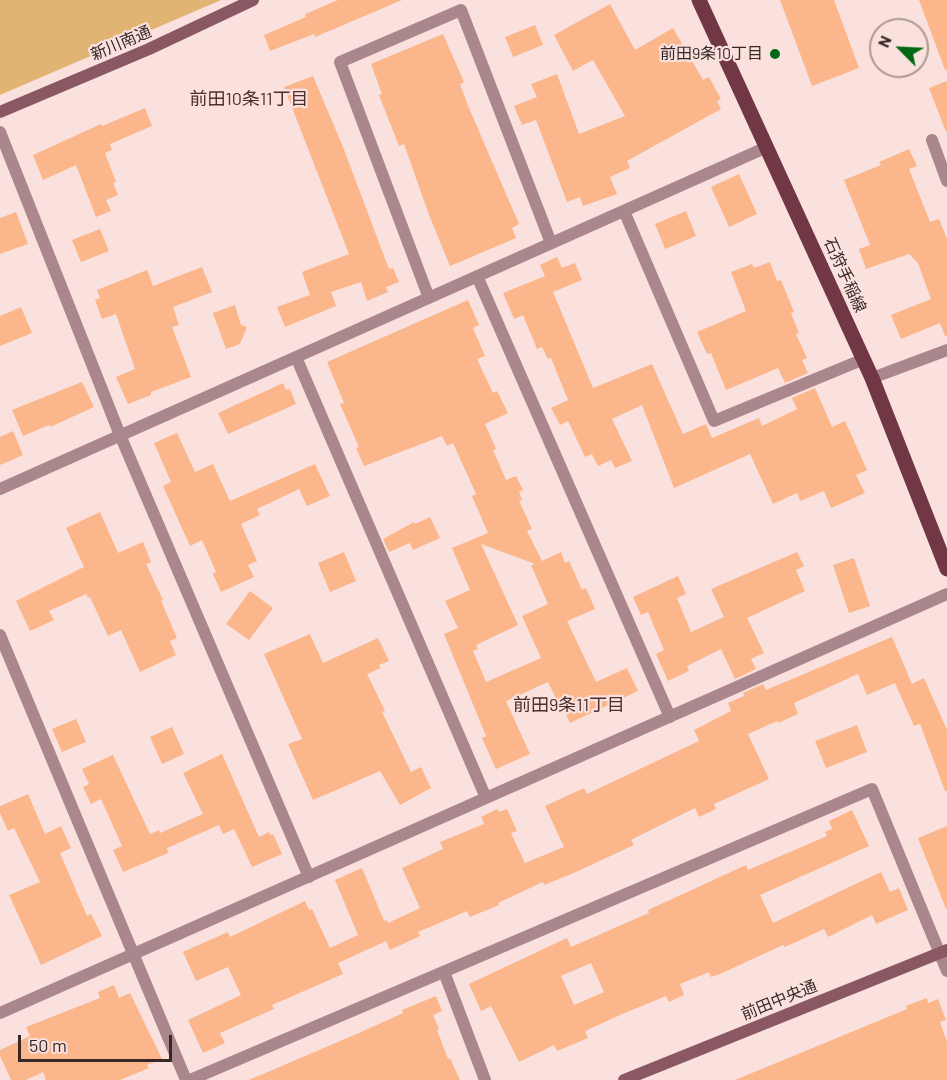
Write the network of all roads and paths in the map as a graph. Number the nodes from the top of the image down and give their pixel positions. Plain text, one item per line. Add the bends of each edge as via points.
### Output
1 (253, 0) edge
2 (699, 0) edge
3 (0, 112) edge
4 (0, 132) edge
5 (932, 140) dead end
6 (767, 147) junction
7 (947, 181) edge
8 (624, 211) junction
9 (551, 243) junction
10 (477, 276) junction
11 (429, 298) junction
12 (947, 350) edge
13 (296, 357) junction
14 (864, 359) junction
15 (872, 378) junction
16 (120, 435) junction
17 (0, 489) edge
18 (947, 569) edge
19 (947, 594) edge
20 (0, 635) edge
21 (670, 717) junction
22 (486, 798) junction
23 (309, 877) junction
24 (943, 951) edge
25 (134, 954) junction
26 (947, 971) edge
27 (444, 972) junction
28 (0, 1013) edge
29 (188, 1080) edge
30 (485, 1080) edge
31 (624, 1080) edge

1 - 3 street, 新川南通
2 - 6 main road, 石狩手稲線
4 - 16 street
5 - 7 street
6 - 8 street
6 - 14 main road, 石狩手稲線
8 - 9 street
8 - 14 street via 714,422
9 - 10 street
9 - 11 street via 461,10 340,62
10 - 11 street
10 - 21 street
11 - 13 street
12 - 15 street
13 - 16 street
13 - 22 street
14 - 15 main road, 石狩手稲線
15 - 18 main road, 石狩手稲線
16 - 17 street
16 - 23 street
19 - 21 street
20 - 25 street
21 - 22 street
22 - 23 street
23 - 25 street
24 - 26 street
24 - 27 street via 872,789
24 - 31 street, 前田中央通
25 - 28 street
25 - 29 street
27 - 29 street
27 - 30 street

